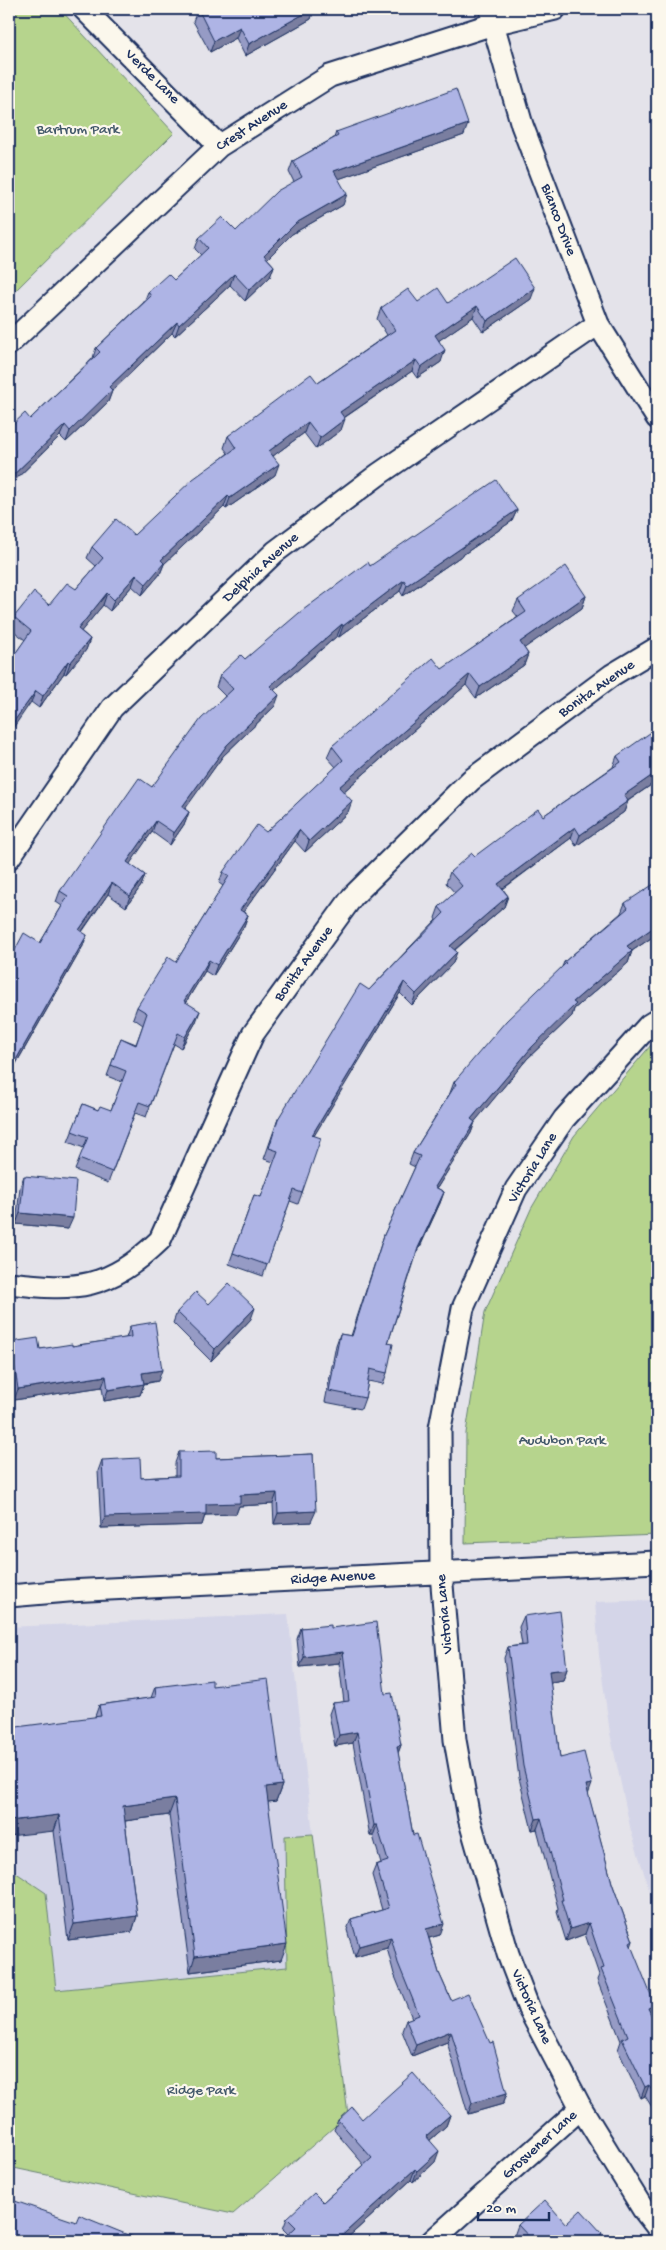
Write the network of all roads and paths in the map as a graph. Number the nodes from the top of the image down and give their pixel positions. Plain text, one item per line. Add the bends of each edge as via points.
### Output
1 (84, 9) edge
2 (555, 9) edge
3 (492, 16) edge
4 (219, 146) junction
5 (598, 324) junction
6 (9, 344) edge
7 (657, 418) edge
8 (657, 648) edge
9 (9, 858) edge
10 (657, 1020) edge
11 (9, 1283) edge
12 (657, 1562) edge
13 (441, 1573) junction
14 (9, 1596) edge
15 (581, 2108) junction
16 (657, 2227) edge
17 (432, 2241) edge

1 - 4 street, Verde Lane
2 - 3 street, Crest Avenue
3 - 4 street, Crest Avenue via 330,76
3 - 5 street, Bianco Drive via 522,125
4 - 6 street, Crest Avenue
5 - 7 street, Bianco Drive
5 - 9 street, Delphia Avenue via 379,474 275,552 112,708
8 - 11 street, Bonita Avenue via 612,675 471,780 353,896 254,1034 160,1240 143,1256 106,1280 53,1288
10 - 13 street, Victoria Lane via 564,1118 516,1189 463,1308 440,1428
12 - 13 street, Ridge Avenue
13 - 14 street, Ridge Avenue
13 - 15 street, Victoria Lane via 455,1740 469,1818 508,1954 529,2009
15 - 16 street, Victoria Lane
15 - 17 street, Grosvener Lane

